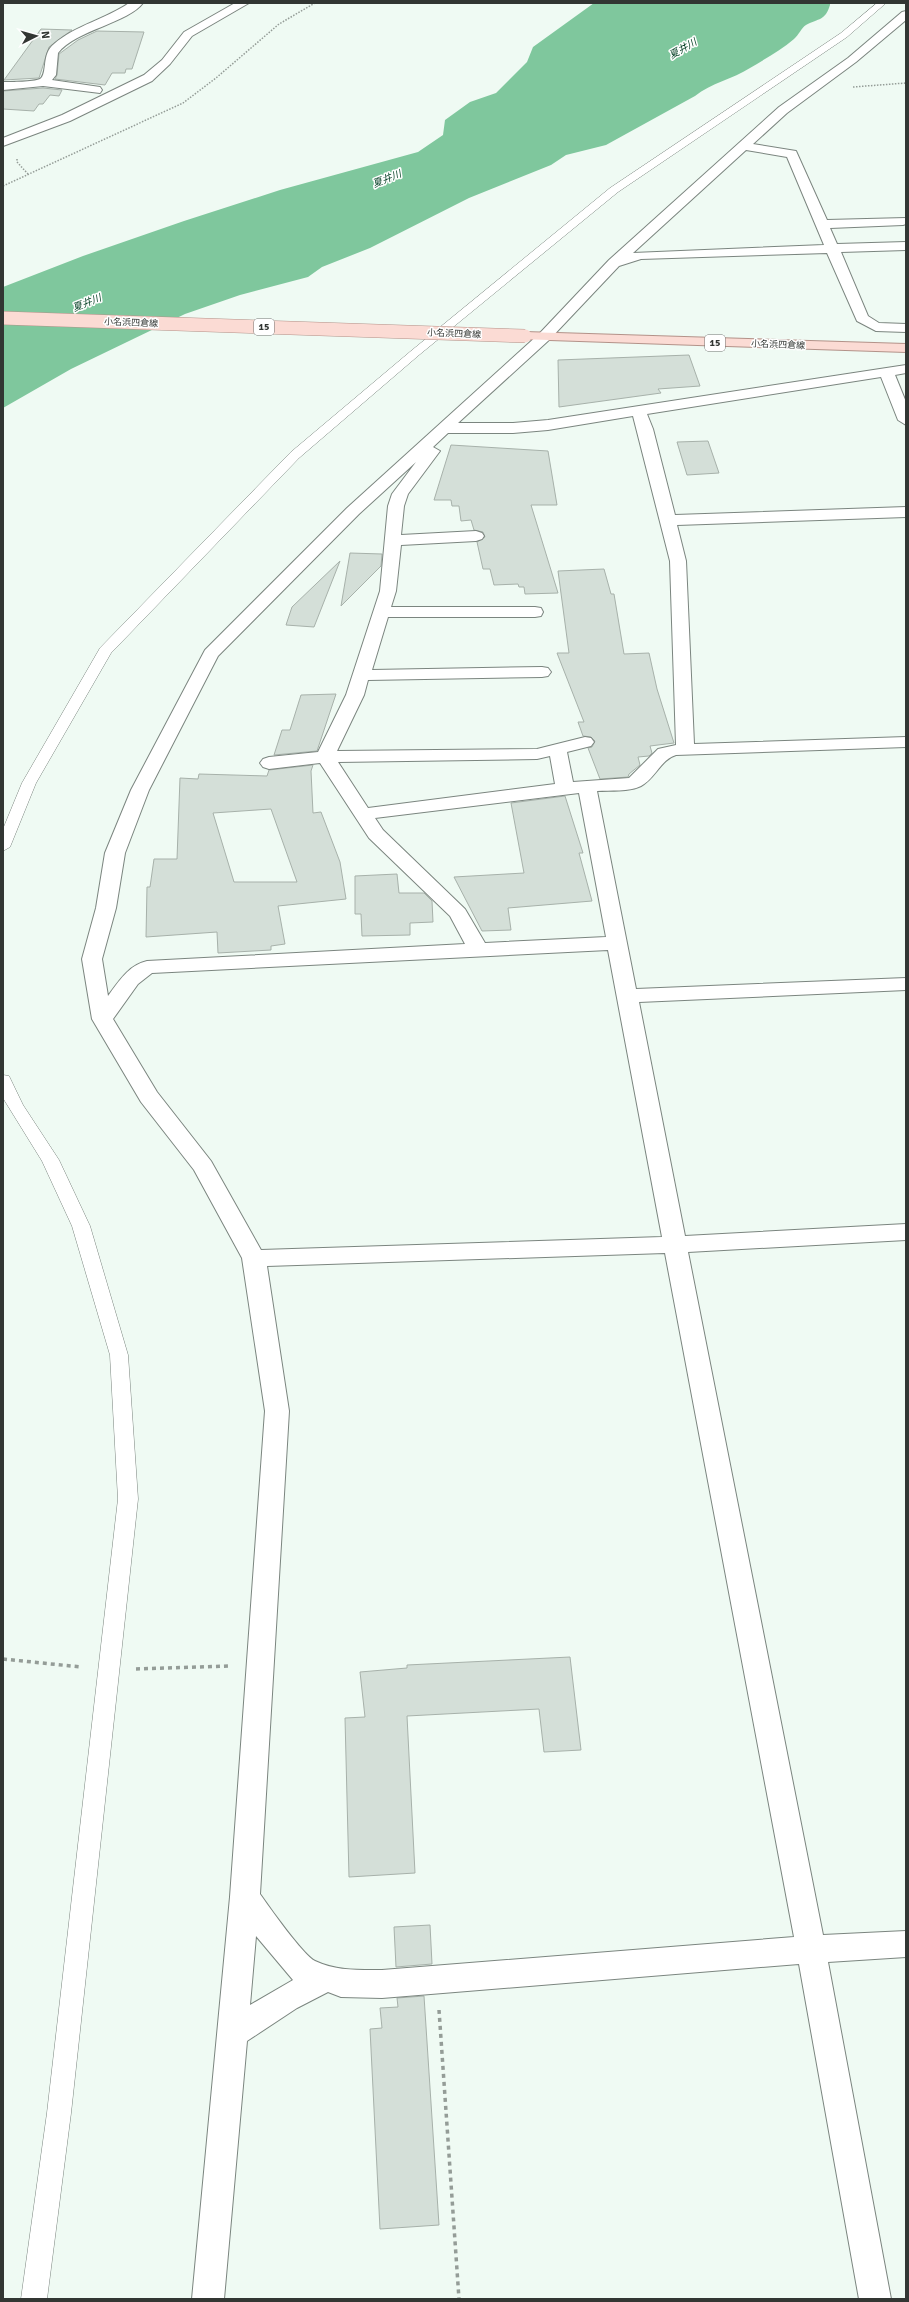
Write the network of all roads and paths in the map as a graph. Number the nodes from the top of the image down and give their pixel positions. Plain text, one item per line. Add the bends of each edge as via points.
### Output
1 (137, 3) edge
2 (243, 3) edge
3 (315, 3) edge
4 (882, 3) edge
5 (906, 14) edge
6 (43, 82) junction
7 (906, 83) edge
8 (3, 86) edge
9 (846, 87) dead end
10 (96, 90) dead end
11 (3, 142) edge
12 (743, 146) junction
13 (3, 186) edge
14 (902, 221) dead end
15 (822, 224) junction
16 (906, 246) edge
17 (833, 249) junction
18 (614, 263) junction
19 (3, 318) edge
20 (906, 328) edge
21 (534, 336) junction
22 (906, 348) edge
23 (906, 369) edge
24 (886, 372) junction
25 (638, 411) junction
26 (906, 420) edge
27 (438, 432) junction
28 (906, 512) edge
29 (669, 520) junction
30 (476, 536) dead end
31 (392, 540) junction
32 (381, 612) junction
33 (535, 612) dead end
34 (542, 672) dead end
35 (362, 675) junction
36 (585, 742) dead end
37 (906, 742) edge
38 (685, 749) junction
39 (558, 750) junction
40 (325, 758) junction
41 (269, 763) dead end
42 (587, 787) junction
43 (565, 788) junction
44 (365, 814) junction
45 (3, 847) edge
46 (617, 943) junction
47 (478, 949) junction
48 (906, 984) edge
49 (627, 996) junction
50 (102, 1019) junction
51 (3, 1080) edge
52 (906, 1232) edge
53 (675, 1245) junction
54 (254, 1258) junction
55 (245, 1898) junction
56 (906, 1944) edge
57 (810, 1949) junction
58 (327, 1978) junction
59 (437, 1979) junction
60 (232, 2034) junction
61 (34, 2299) edge
62 (208, 2299) edge
63 (459, 2299) edge
64 (875, 2299) edge

1 - 6 street via 114,18 63,42 52,54 50,75
2 - 11 street via 188,34 166,62 148,78 66,118
3 - 13 path via 278,23 203,90 183,102
4 - 45 lane via 844,35 614,190 295,455 104,651 30,783
5 - 12 street via 852,60 783,110
6 - 8 street
6 - 10 street
7 - 9 path
12 - 15 street via 792,154
12 - 18 street
14 - 15 street
15 - 17 street
16 - 17 street
17 - 18 street via 640,255
17 - 20 street via 862,318 876,327
18 - 21 street
19 - 21 main road, 小名浜四倉線 / 15, bridge
21 - 22 main road, 小名浜四倉線 / 15
21 - 27 street
23 - 24 street
24 - 25 street
24 - 26 street
25 - 27 street via 513,428
25 - 29 street
27 - 31 street via 437,444 400,494
27 - 50 street via 353,511 211,654 140,790 114,853 106,908 92,959
28 - 29 street
29 - 38 street via 678,561
30 - 31 street
31 - 32 street via 388,591
32 - 33 street
32 - 35 street
34 - 35 street
35 - 40 street via 355,696
36 - 39 street
37 - 38 street
38 - 42 street via 664,753 633,783
39 - 40 street via 537,754
39 - 43 street
40 - 41 street
40 - 44 street
42 - 43 street
42 - 46 street
43 - 44 street
44 - 47 street via 376,834 458,913
46 - 47 street
46 - 49 street
47 - 50 street via 147,967 131,979
48 - 49 street
49 - 53 street
50 - 54 street via 149,1097 203,1166
51 - 61 lane via 15,1106 50,1160 81,1226 119,1355 128,1499 59,2114
52 - 53 street
53 - 54 street
53 - 57 street
54 - 55 street via 277,1411
55 - 58 street via 304,1971
55 - 60 street
56 - 57 street
57 - 59 street
57 - 64 street
58 - 59 street via 342,1983 382,1984
58 - 60 street via 286,1998
59 - 63 path
60 - 62 street

